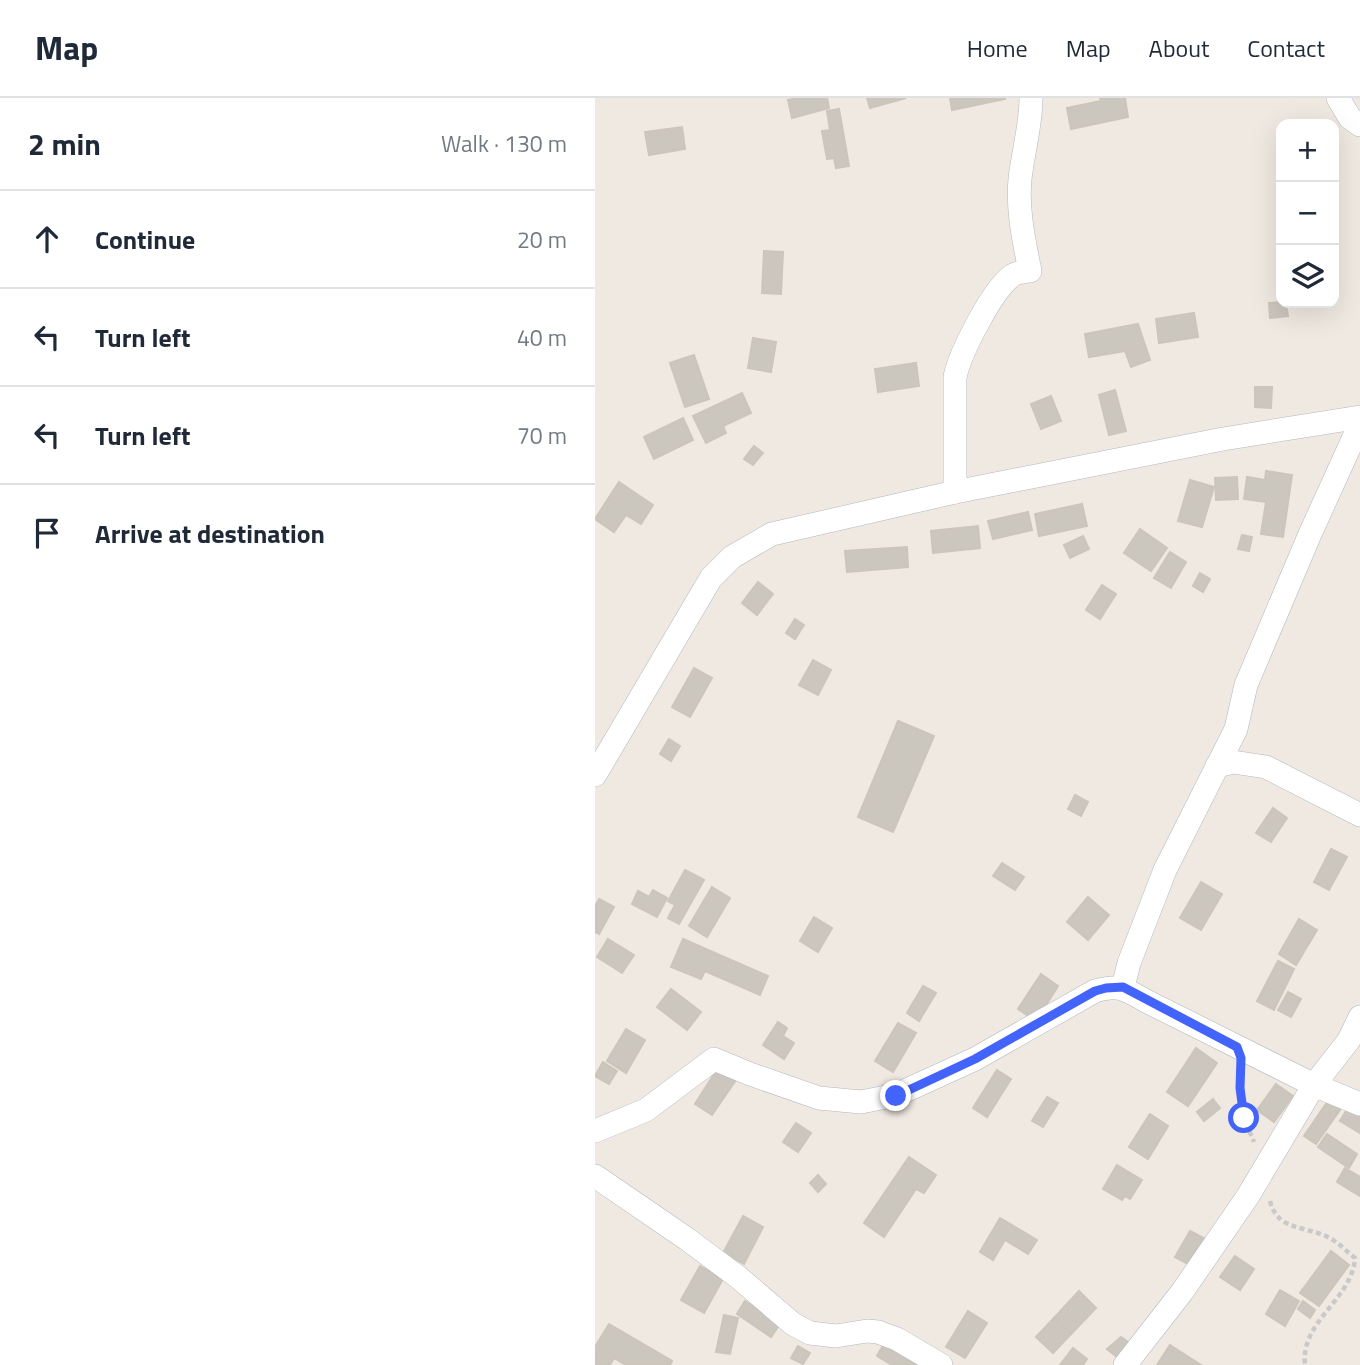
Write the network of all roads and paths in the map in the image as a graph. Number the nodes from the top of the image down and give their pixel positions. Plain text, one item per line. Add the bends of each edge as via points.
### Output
1 (1031, 98) edge
2 (1338, 98) edge
3 (1360, 125) edge
4 (1360, 417) edge
5 (1360, 424) edge
6 (955, 492) junction
7 (1217, 766) junction
8 (595, 775) edge
9 (1360, 815) edge
10 (1123, 987) junction
11 (1360, 1017) edge
12 (1237, 1047) junction
13 (1314, 1085) junction
14 (1360, 1104) edge
15 (595, 1131) edge
16 (1265, 1167) junction
17 (595, 1177) edge
18 (941, 1365) edge
19 (1125, 1365) edge
20 (1305, 1365) edge

1 - 6 street via 1019,181 1030,271 1016,273 1002,284 959,359
2 - 3 street
4 - 6 street
5 - 7 street via 1246,685 1236,729
6 - 8 street via 772,534 732,557 711,578
7 - 9 street via 1233,762 1266,767
7 - 10 street via 1165,870
10 - 12 street
10 - 15 street via 1095,991 975,1059 896,1096 861,1102 819,1098 713,1059 646,1110
11 - 13 street via 1349,1040
12 - 13 street
12 - 16 path via 1244,1118
13 - 14 street
13 - 16 street
16 - 19 street via 1182,1292
16 - 20 path via 1272,1211 1286,1224 1324,1235 1355,1258 1354,1272 1313,1327 1303,1351
17 - 18 street via 687,1239 793,1324 810,1333 878,1332

